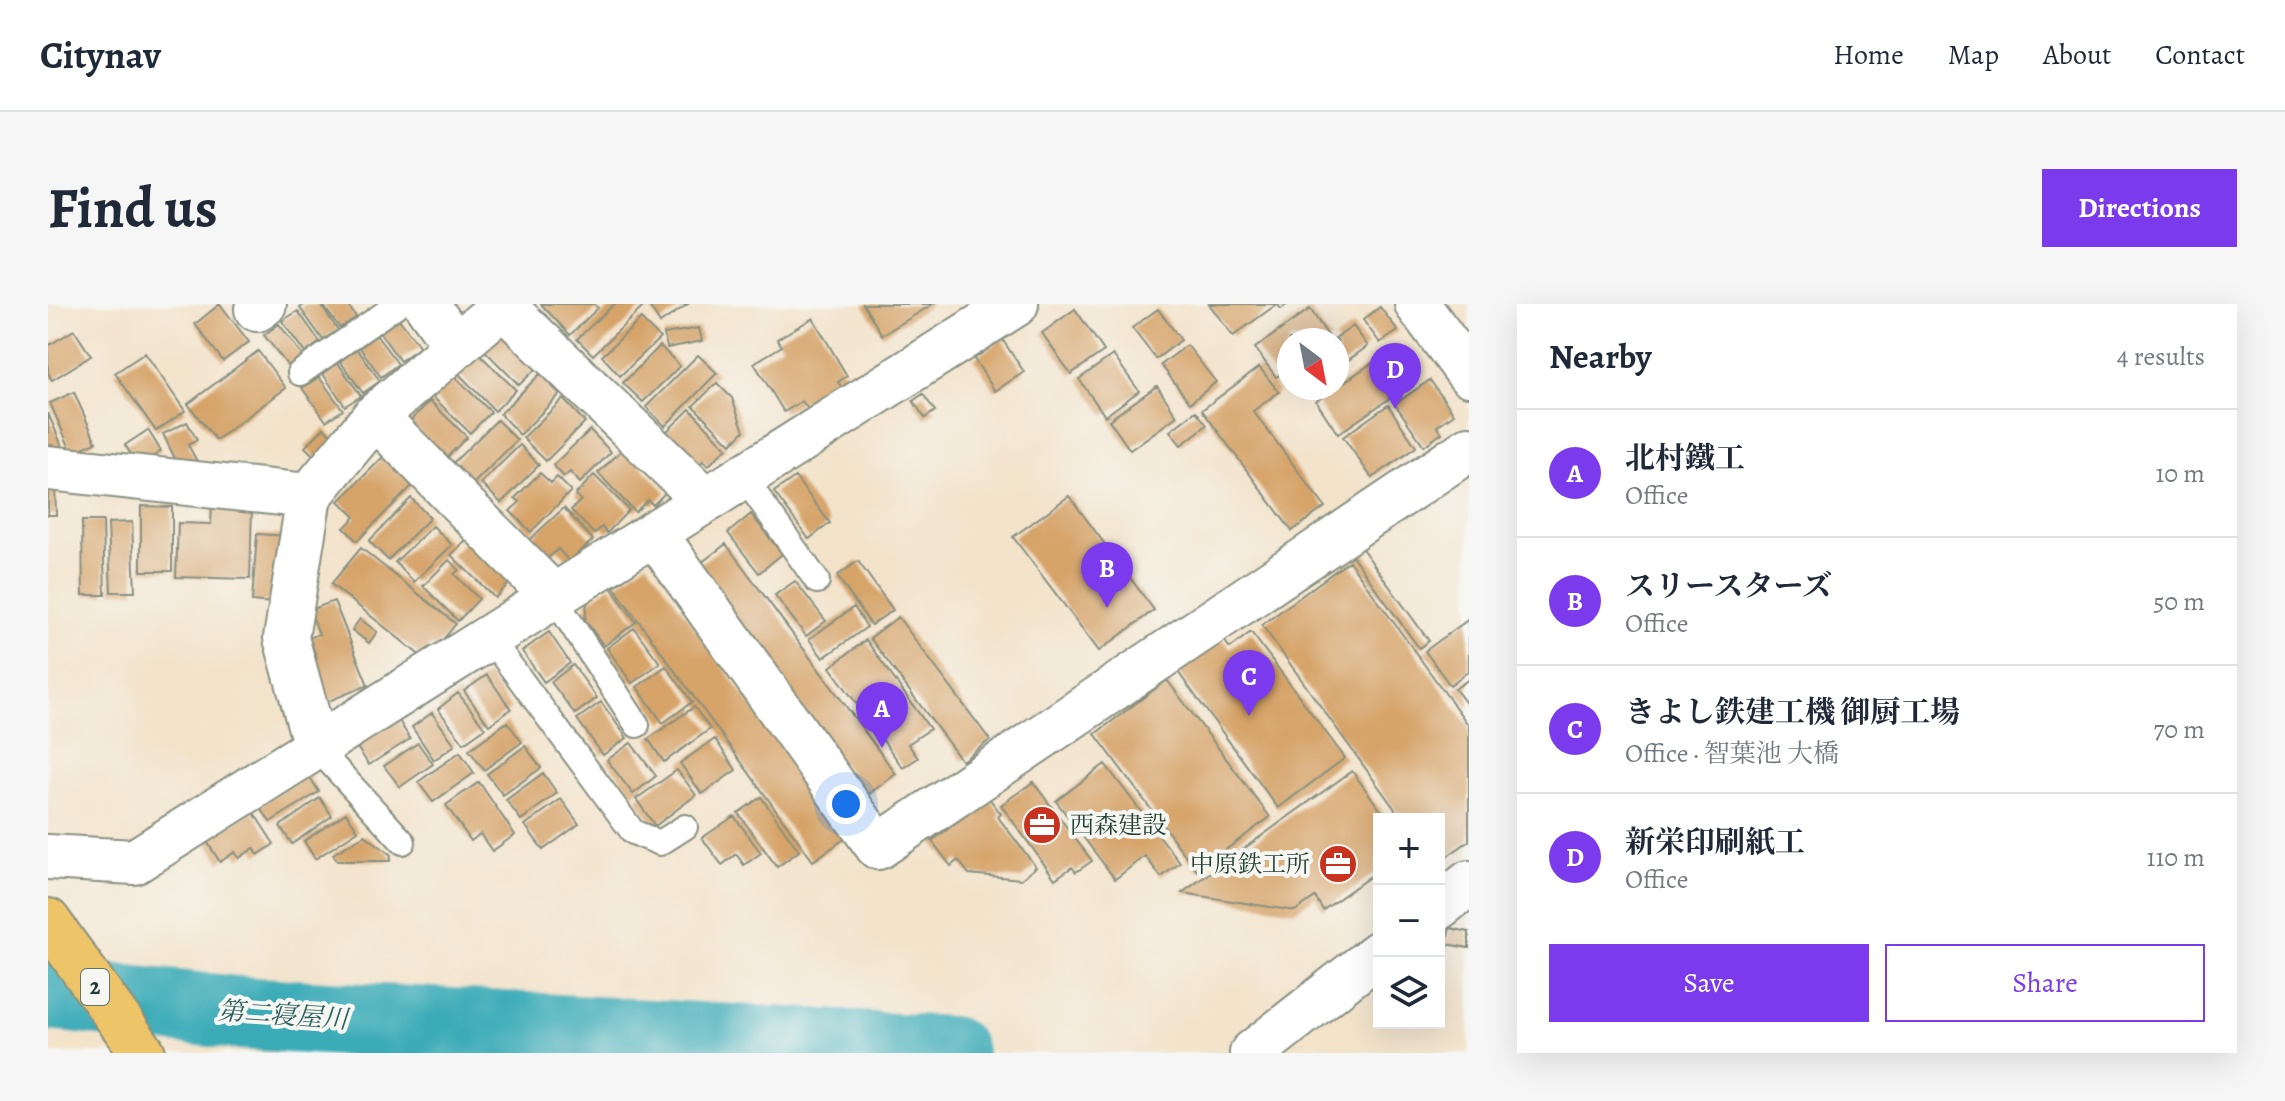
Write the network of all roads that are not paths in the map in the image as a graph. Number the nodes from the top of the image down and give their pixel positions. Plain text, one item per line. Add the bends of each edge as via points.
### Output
1 (398, 304) edge
2 (426, 304) edge
3 (1016, 304) edge
4 (1417, 304) edge
5 (504, 305) edge
6 (456, 346) junction
7 (300, 373) dead end
8 (1469, 374) edge
9 (375, 416) junction
10 (1469, 449) edge
11 (48, 468) edge
12 (743, 476) junction
13 (309, 496) junction
14 (705, 500) junction
15 (654, 533) junction
16 (817, 581) dead end
17 (553, 596) junction
18 (489, 637) junction
19 (637, 725) dead end
20 (316, 747) junction
21 (685, 827) dead end
22 (403, 842) dead end
23 (48, 857) edge
24 (1469, 883) edge
25 (1445, 902) edge
26 (48, 921) edge
27 (1372, 958) edge
28 (143, 1053) edge
29 (1252, 1053) edge

1 - 7 lane
2 - 6 street
3 - 12 street
4 - 8 street
5 - 6 street
5 - 14 street
6 - 9 street
9 - 13 street
9 - 17 street
10 - 15 street via 878,847
11 - 13 street
12 - 14 street
12 - 16 lane
13 - 20 street via 286,638
14 - 15 street
15 - 17 street
17 - 18 street
17 - 19 lane
18 - 20 street
18 - 21 lane via 633,832 660,843
20 - 22 lane
20 - 23 street via 134,862
24 - 25 street
26 - 28 main road, 2
27 - 29 street

